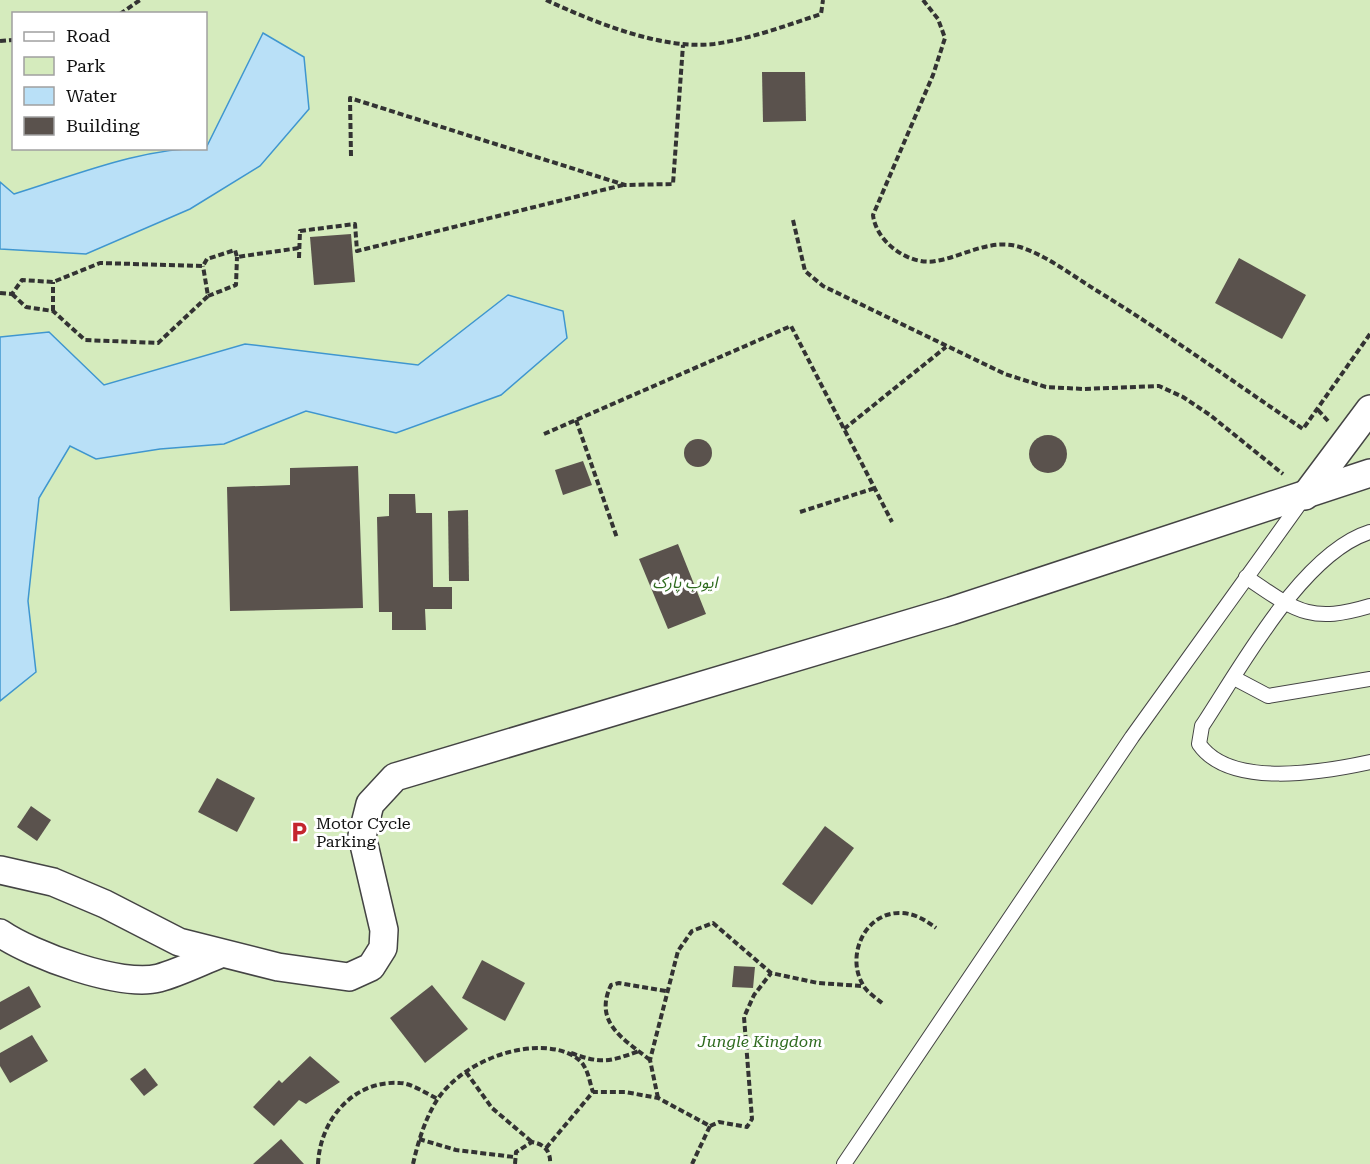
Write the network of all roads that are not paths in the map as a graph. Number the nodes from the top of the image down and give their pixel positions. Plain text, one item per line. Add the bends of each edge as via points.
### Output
1 (1370, 408) edge
2 (1348, 441) junction
3 (1370, 464) edge
4 (1370, 473) edge
5 (1305, 496) junction
6 (1370, 532) edge
7 (1246, 577) junction
8 (1284, 603) junction
9 (1370, 606) edge
10 (1234, 678) junction
11 (1370, 679) edge
12 (1370, 762) edge
13 (0, 870) edge
14 (0, 933) edge
15 (220, 954) junction
16 (844, 1164) edge

1 - 2 street
2 - 3 street
2 - 5 street
4 - 5 street
5 - 7 lane
5 - 15 street via 951,611 395,777 370,804 362,836 384,930 383,948 371,967 349,977
6 - 8 lane via 1343,543
7 - 8 lane
7 - 16 lane via 1132,737
8 - 9 lane via 1328,616
8 - 10 lane
10 - 11 lane via 1268,696
10 - 12 lane via 1202,726 1199,744 1208,756 1246,770 1301,773
13 - 15 street via 53,882 179,942
14 - 15 street via 33,953 117,976 157,978

